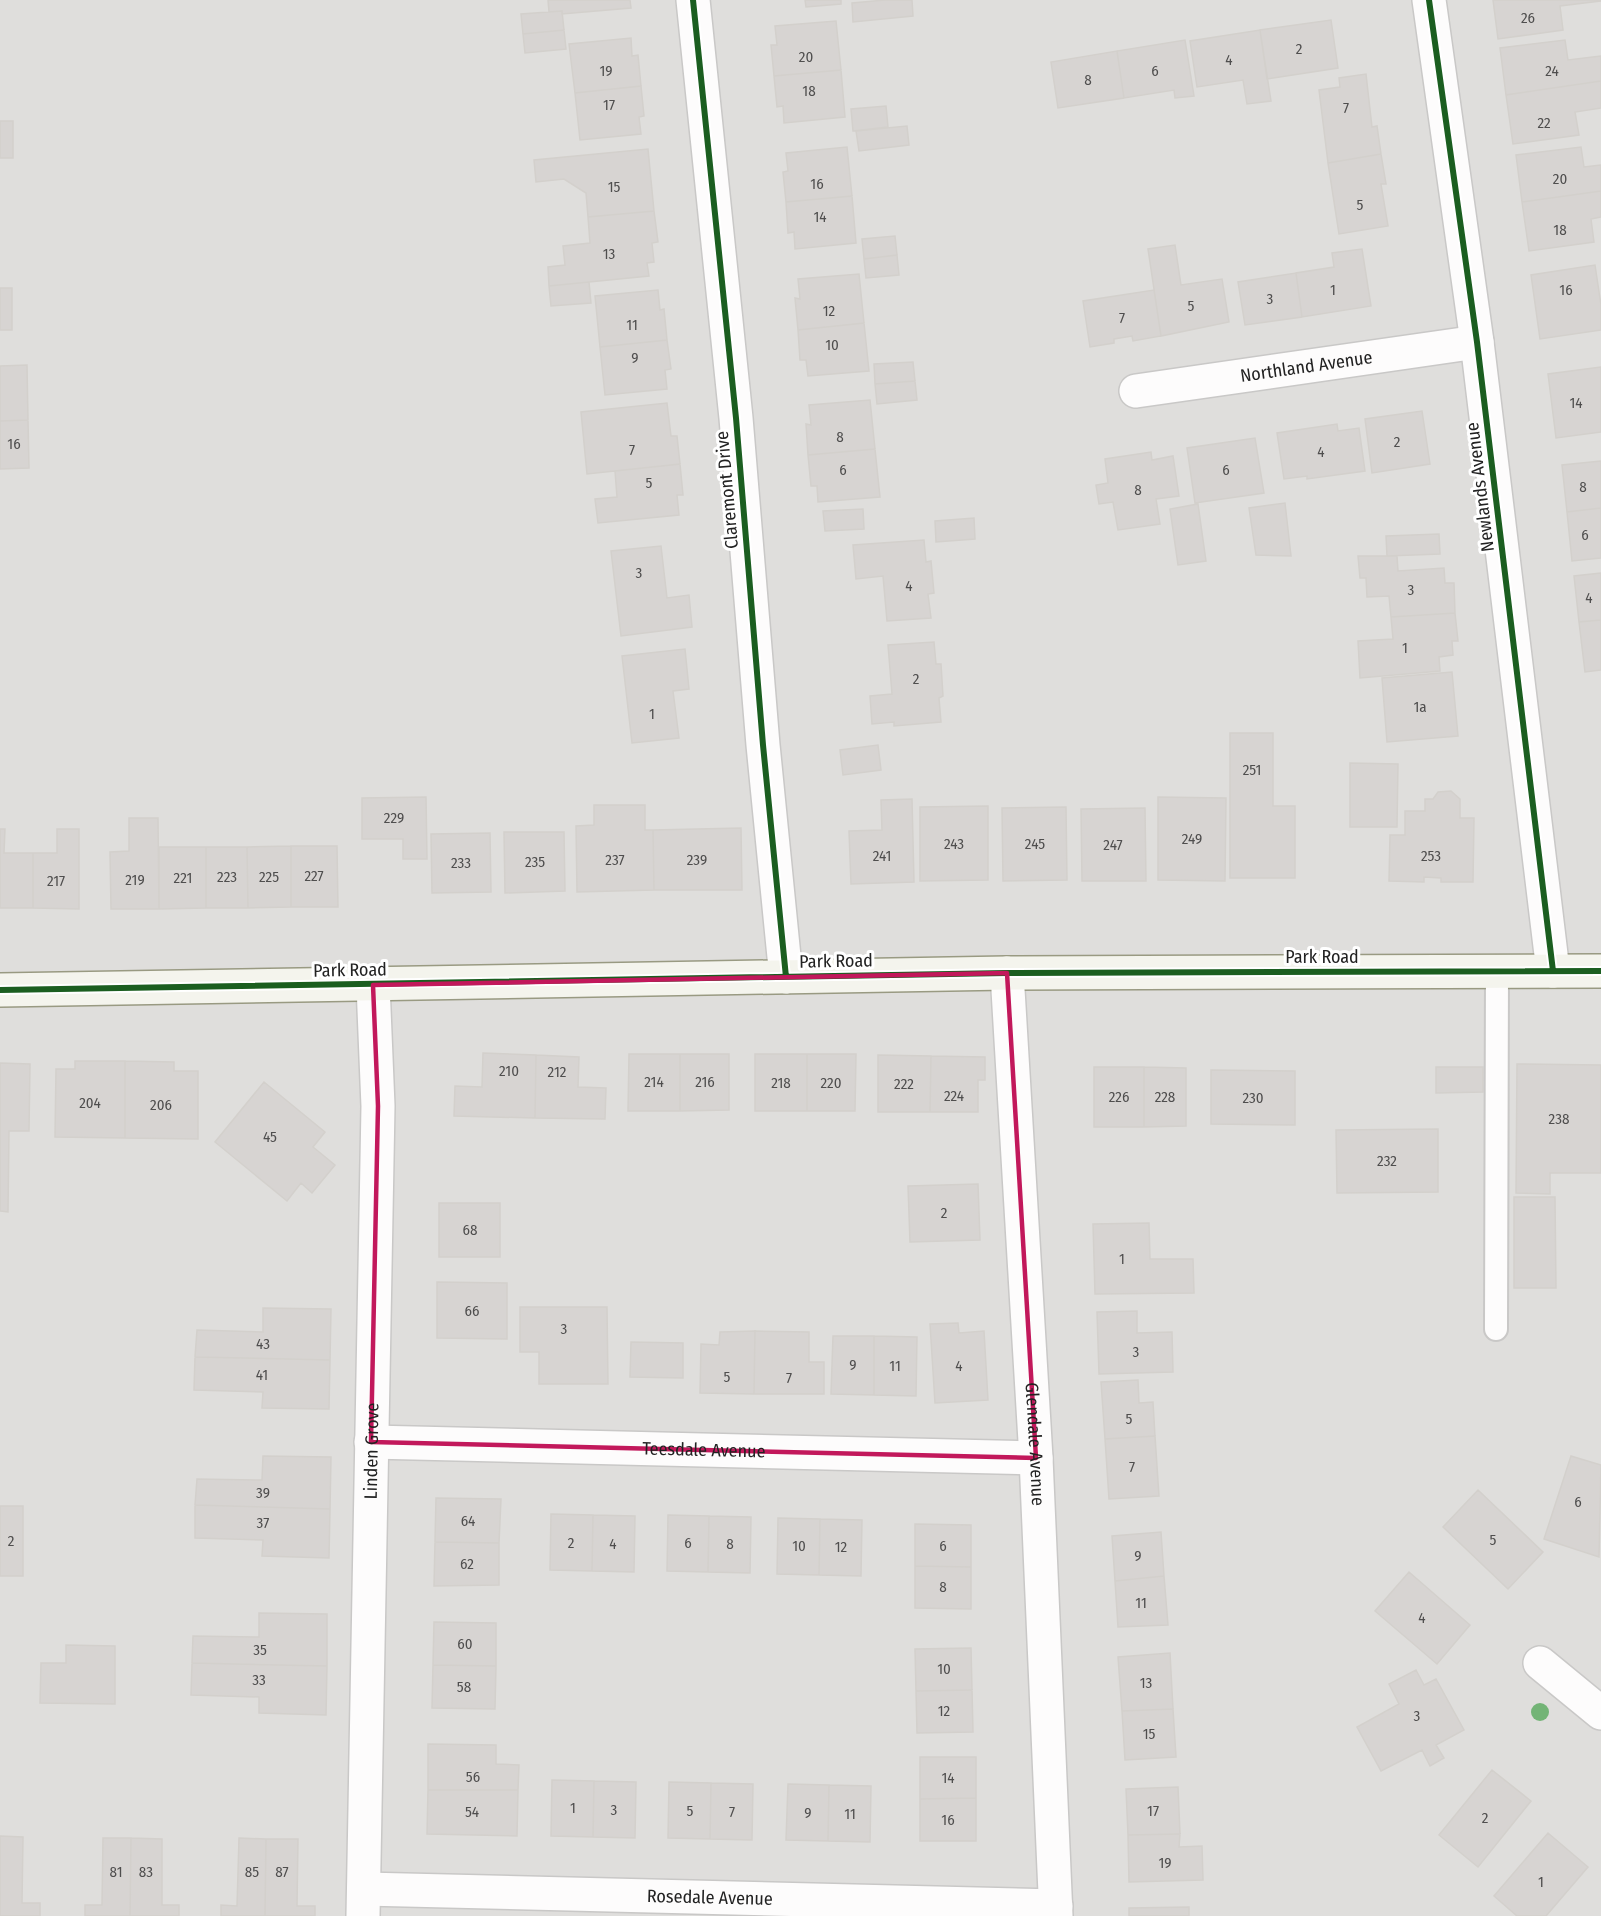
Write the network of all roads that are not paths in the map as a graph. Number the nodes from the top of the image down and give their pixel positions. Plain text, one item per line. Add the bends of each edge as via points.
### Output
1 (693, 0) edge
2 (1429, 0) edge
3 (1478, 342) junction
4 (1136, 391) dead end
5 (1497, 971) junction
6 (1553, 971) junction
7 (1601, 971) edge
8 (1007, 973) junction
9 (786, 977) junction
10 (373, 985) junction
11 (0, 990) edge
12 (1496, 1329) dead end
13 (371, 1442) junction
14 (1036, 1458) junction
15 (1540, 1663) dead end
16 (1601, 1713) edge
17 (363, 1902) edge
18 (1056, 1911) edge

1 - 9 street, Claremont Drive via 736,418
2 - 3 street, Newlands Avenue
3 - 4 street, Northland Avenue
3 - 6 street, Newlands Avenue
5 - 6 street, Park Road
5 - 8 street, Park Road
5 - 12 lane
6 - 7 street, Park Road
8 - 9 street, Park Road
8 - 14 street, Glendale Avenue
9 - 10 street, Park Road
10 - 11 street, Park Road
10 - 13 street, Linden Grove via 378,1106
13 - 14 street, Teesdale Avenue
13 - 17 street, Linden Grove
14 - 18 street, Glendale Avenue
15 - 16 street
17 - 18 street, Rosedale Avenue

